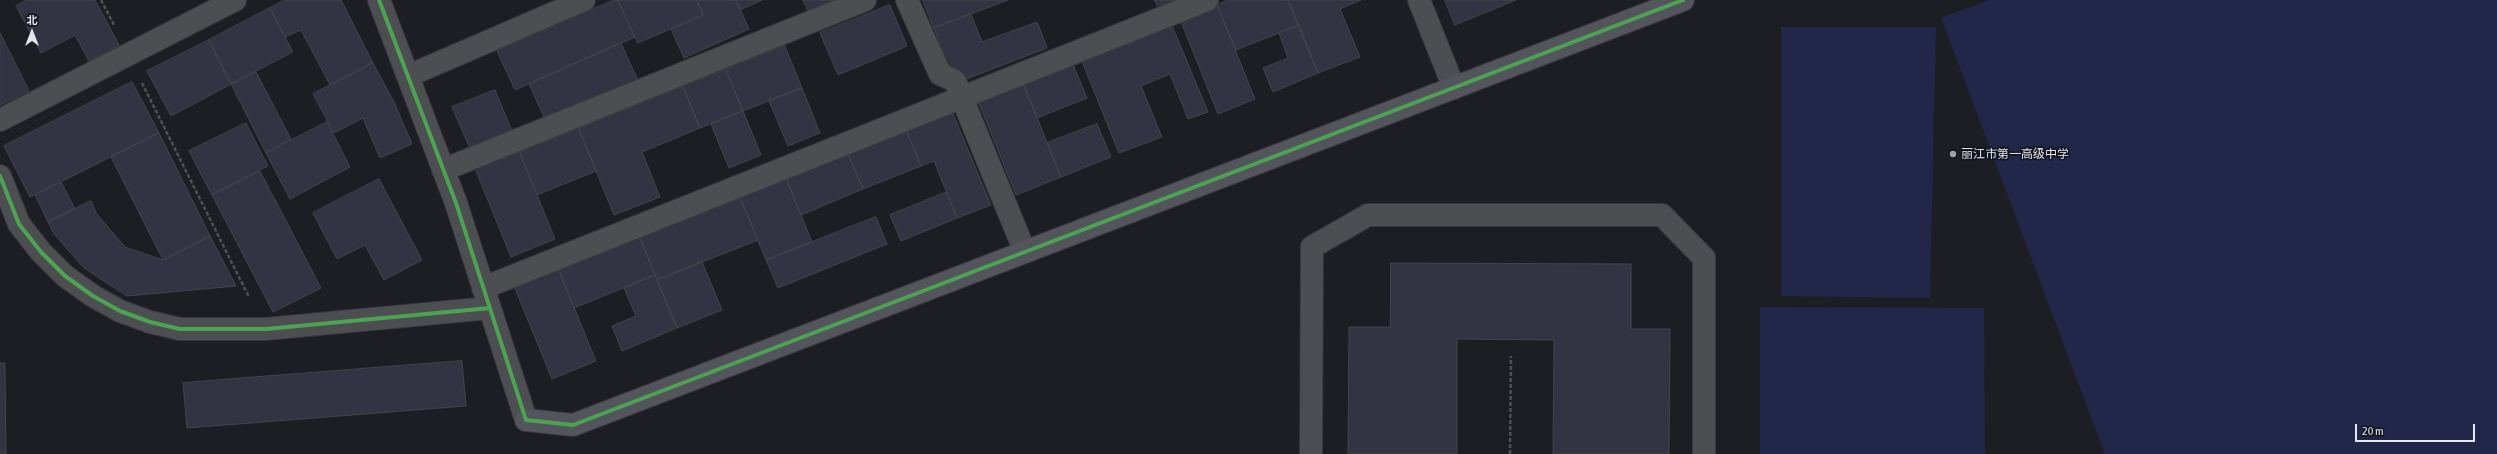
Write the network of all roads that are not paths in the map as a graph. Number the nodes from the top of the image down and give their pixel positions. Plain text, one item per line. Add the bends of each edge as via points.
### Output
1 (235, 0) edge
2 (378, 0) edge
3 (584, 0) edge
4 (907, 0) edge
5 (1207, 0) edge
6 (1420, 0) edge
7 (1683, 0) edge
8 (854, 2) edge
9 (408, 76) junction
10 (1454, 88) junction
11 (962, 98) junction
12 (0, 120) edge
13 (443, 170) junction
14 (0, 176) edge
15 (1025, 252) junction
16 (487, 298) junction
17 (1311, 454) edge
18 (1704, 454) edge

1 - 12 street
2 - 9 street
3 - 9 street
4 - 11 street via 940,74 955,81
5 - 11 street
6 - 10 street
7 - 10 street
8 - 13 street
9 - 13 street
10 - 15 street
11 - 15 street
11 - 16 street
13 - 16 street
14 - 16 street via 19,224 55,266 93,296 120,311 150,322 180,329 266,329
15 - 16 street via 573,425 526,420
17 - 18 street via 1312,247 1368,214 1662,215 1704,258

